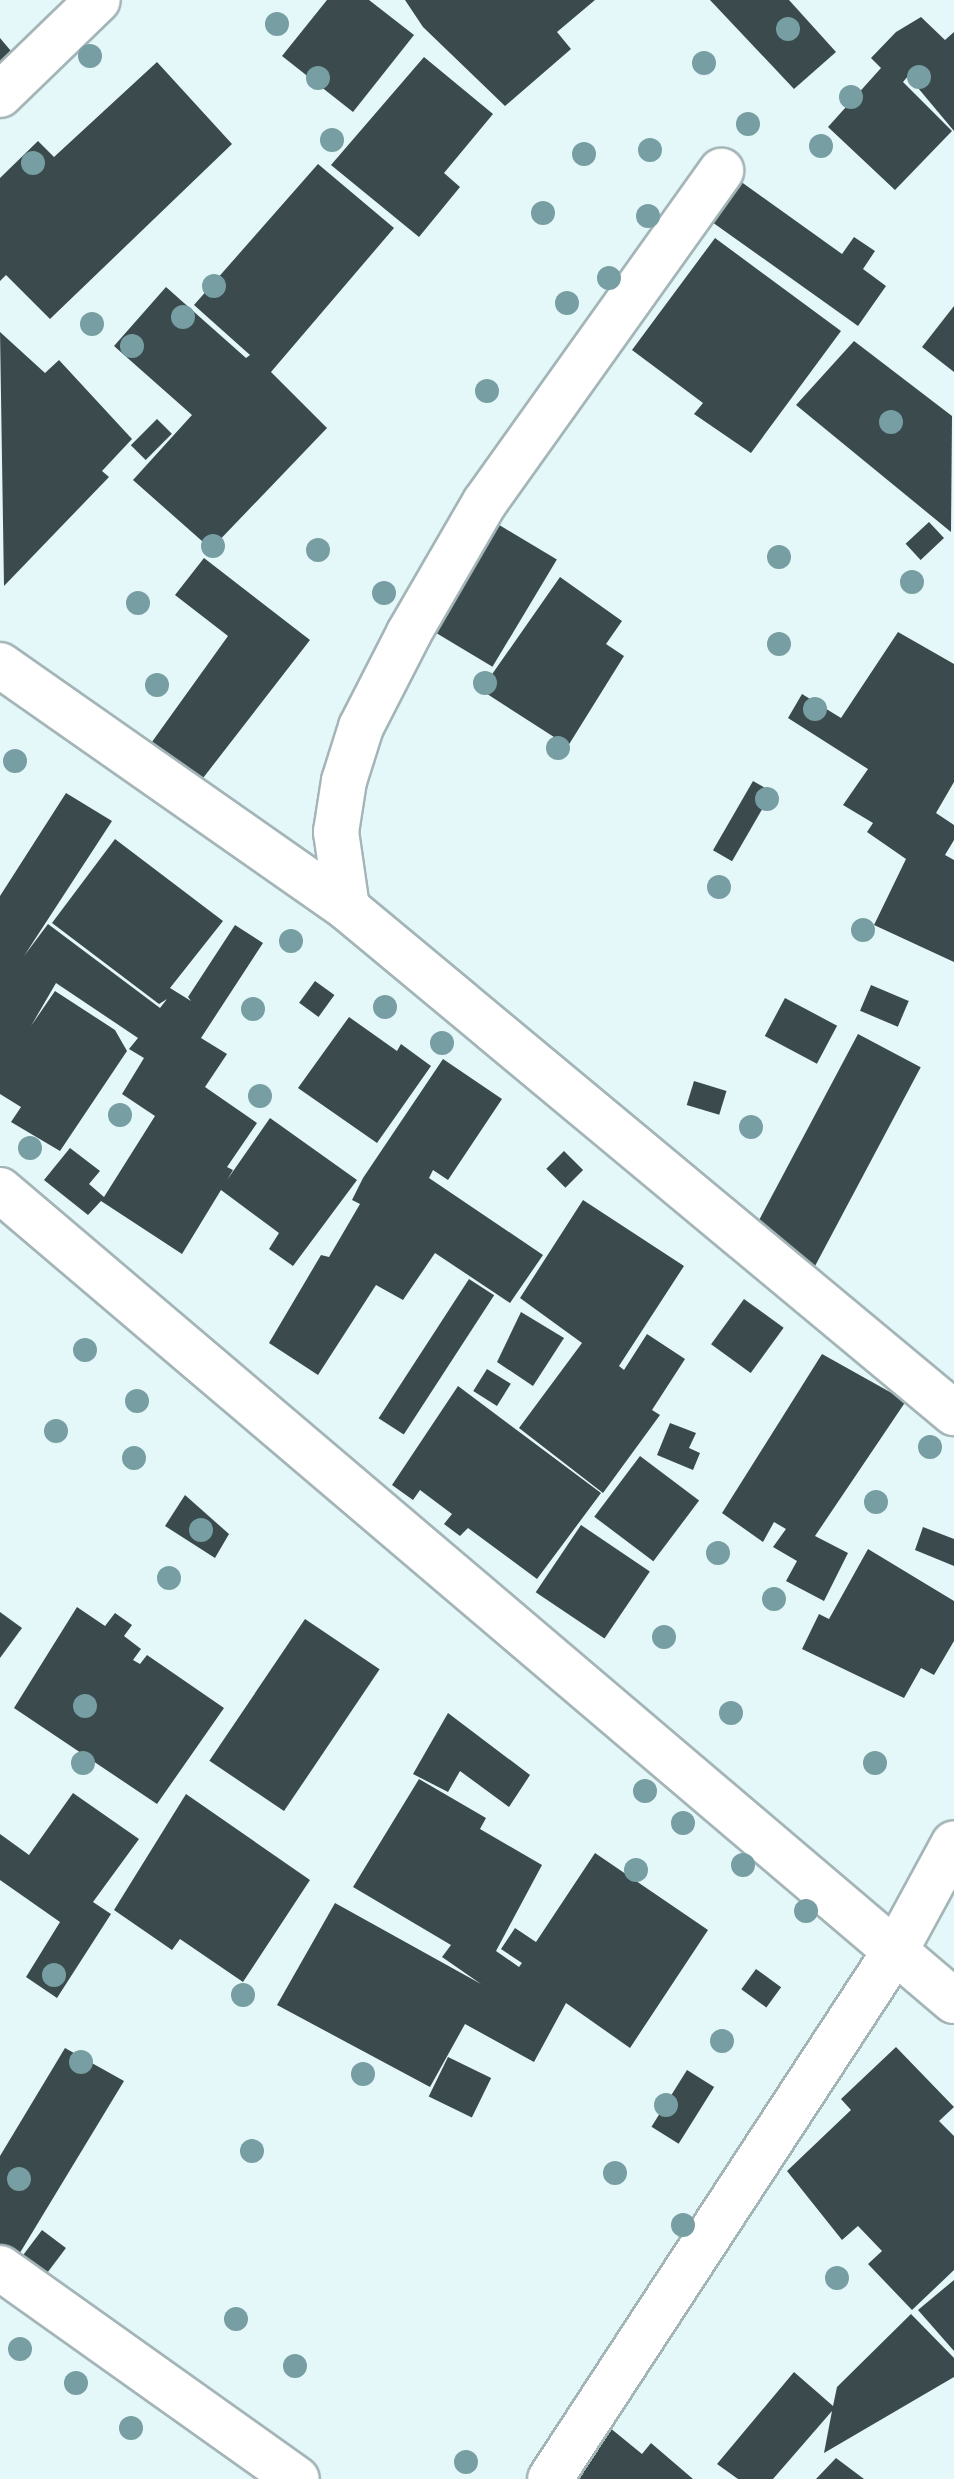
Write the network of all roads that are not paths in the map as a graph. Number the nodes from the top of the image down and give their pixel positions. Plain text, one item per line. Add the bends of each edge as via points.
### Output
1 (98, 0) edge
2 (0, 95) edge
3 (721, 171) dead end
4 (0, 665) edge
5 (347, 908) junction
6 (0, 1190) edge
7 (954, 1413) edge
8 (954, 1843) edge
9 (897, 1948) junction
10 (954, 2001) edge
11 (0, 2268) edge
12 (297, 2479) edge
13 (550, 2479) edge

1 - 2 street
3 - 5 street via 485,502 361,727 344,781 336,832
4 - 5 street
5 - 7 street
6 - 9 street
8 - 9 street
9 - 10 street
9 - 13 street
11 - 12 street

